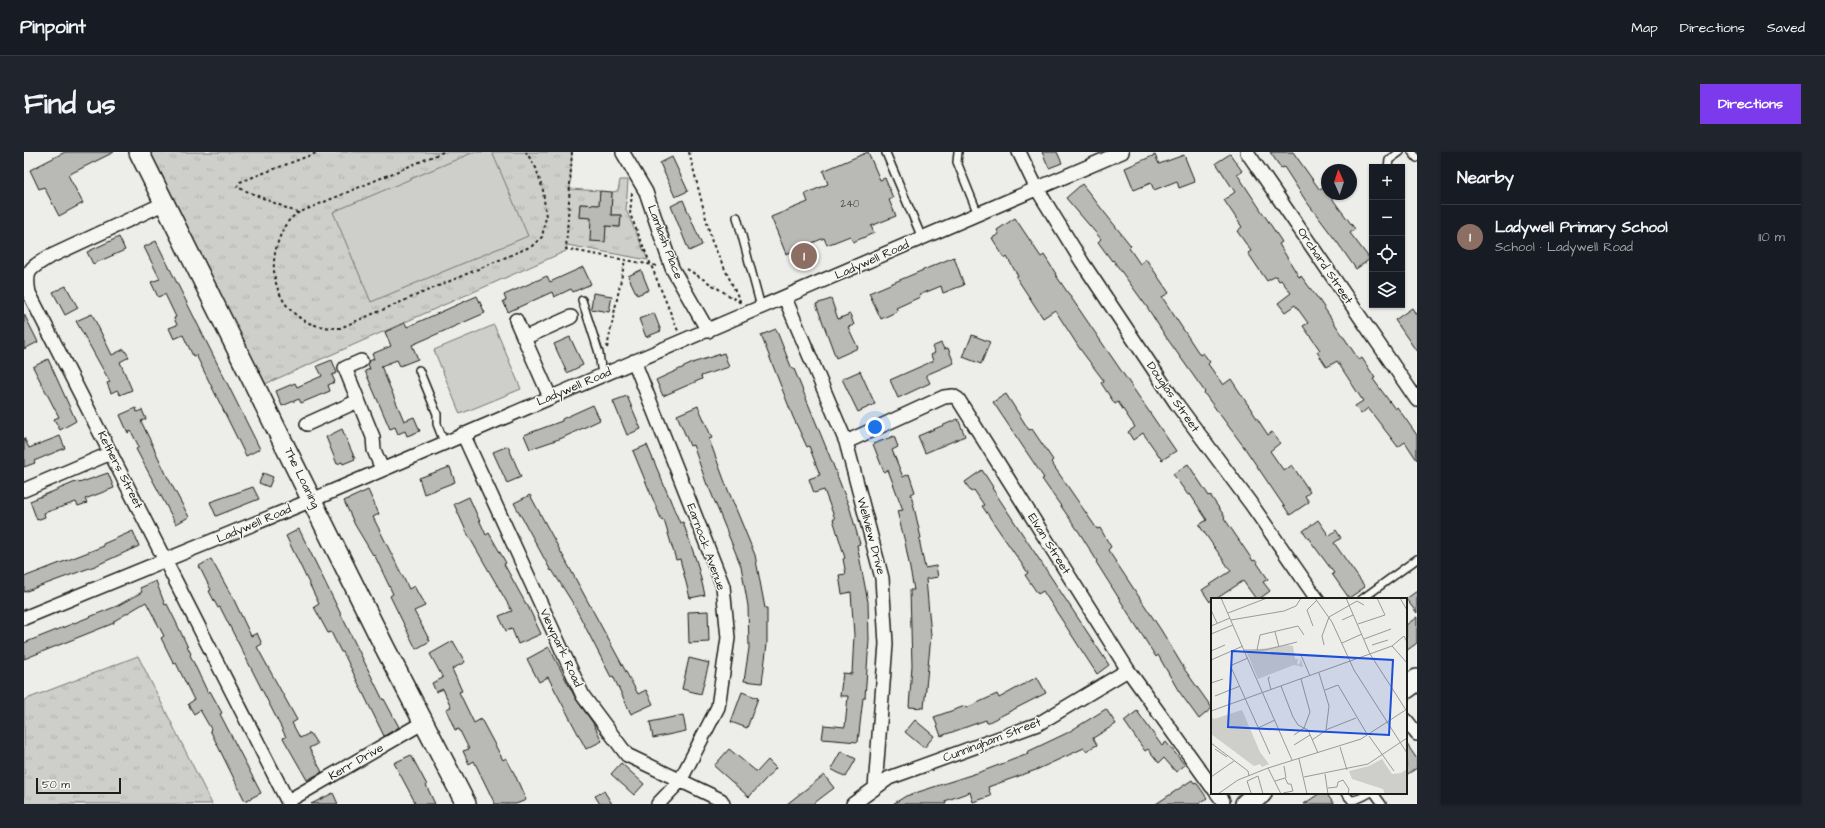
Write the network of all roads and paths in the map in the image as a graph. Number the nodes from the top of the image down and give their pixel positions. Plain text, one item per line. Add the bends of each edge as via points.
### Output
1 (139, 152) edge
2 (319, 152) edge
3 (443, 152) edge
4 (526, 152) edge
5 (572, 152) edge
6 (689, 152) edge
7 (958, 152) edge
8 (1019, 152) edge
9 (1122, 152) edge
10 (1247, 152) edge
11 (1400, 152) edge
12 (1412, 152) edge
13 (623, 153) edge
14 (886, 153) dead end
15 (1417, 158) edge
16 (1388, 164) edge
17 (634, 172) junction
18 (1037, 189) junction
19 (165, 203) junction
20 (298, 213) junction
21 (978, 214) junction
22 (737, 217) dead end
23 (922, 238) junction
24 (625, 260) junction
25 (651, 264) junction
26 (672, 268) junction
27 (785, 298) junction
28 (582, 300) dead end
29 (741, 303) junction
30 (757, 309) junction
31 (571, 317) dead end
32 (516, 320) dead end
33 (708, 331) junction
34 (524, 338) junction
35 (682, 341) junction
36 (606, 352) dead end
37 (361, 361) dead end
38 (634, 361) junction
39 (419, 370) dead end
40 (602, 375) junction
41 (550, 397) junction
42 (1417, 400) edge
43 (358, 401) junction
44 (307, 424) dead end
45 (463, 434) junction
46 (444, 442) junction
47 (846, 442) junction
48 (111, 453) junction
49 (382, 469) junction
50 (24, 490) edge
51 (312, 500) junction
52 (1417, 559) edge
53 (166, 561) junction
54 (1316, 598) edge
55 (1363, 598) edge
56 (24, 618) edge
57 (1128, 670) junction
58 (1417, 680) edge
59 (1407, 687) edge
60 (1407, 721) edge
61 (424, 722) junction
62 (1417, 734) edge
63 (680, 781) junction
64 (1211, 786) edge
65 (875, 788) junction
66 (1260, 794) edge
67 (1346, 794) edge
68 (1368, 794) edge
69 (1375, 794) edge
70 (289, 802) edge
71 (466, 804) edge
72 (658, 804) edge
73 (723, 804) edge
74 (853, 804) edge
75 (1246, 804) edge
76 (1382, 804) edge

1 - 19 street, The Loaning
2 - 20 path via 240,182 237,187
3 - 20 path
4 - 20 path via 536,168 543,190 546,217 542,237 532,246 340,328 321,326 302,318 287,307 275,284 273,269 276,247 287,220
5 - 24 path via 566,249
6 - 29 path via 712,242
7 - 21 lane via 957,162
8 - 18 street, Douglas Street
9 - 18 street, Ladywell Road
10 - 42 street, Orchard Street
11 - 16 lane via 1389,160
12 - 15 lane
13 - 17 street, Lamlash Place
14 - 23 lane
17 - 25 path via 630,214
17 - 26 street, Lamlash Place via 646,192
18 - 21 street, Ladywell Road
18 - 54 street, Douglas Street via 1082,262 1176,403
19 - 48 street, Kethers Street via 47,258 32,268 26,279 29,293
19 - 51 street, The Loaning
21 - 23 street, Ladywell Road
22 - 30 lane
23 - 27 street, Ladywell Road
24 - 25 path
24 - 36 path
25 - 26 path
25 - 35 path
26 - 29 path via 678,264
26 - 33 street, Lamlash Place
27 - 30 street, Ladywell Road
27 - 47 street, Wellview Drive
28 - 40 lane via 599,353
29 - 30 path
30 - 33 street, Ladywell Road
31 - 34 street
32 - 34 street
33 - 35 street, Ladywell Road
34 - 41 street
35 - 38 street, Ladywell Road
37 - 43 street via 344,368
38 - 40 street, Ladywell Road
38 - 63 street, Earnock Avenue via 723,586 728,638 718,707
39 - 46 lane via 437,414 437,424
40 - 41 street, Ladywell Road
41 - 45 street, Ladywell Road
43 - 44 street
43 - 49 street via 373,437 374,450
45 - 46 street, Ladywell Road
45 - 63 street, Viewpark Road via 583,696 627,755
46 - 49 street, Ladywell Road
47 - 57 street, Elvan Street via 944,397 953,396 958,399
47 - 65 street, Wellview Drive via 882,578 886,644
48 - 50 street
48 - 53 street, Kethers Street
49 - 51 street, Ladywell Road
51 - 53 street, Ladywell Road
51 - 61 street, The Loaning
52 - 55 lane
53 - 56 street, Ladywell Road
53 - 70 street, Kethers Street
57 - 64 street, Elvan Street
57 - 65 street, Cunningham Street via 1038,724 889,778
58 - 59 main road
60 - 62 street
61 - 70 street, Kerr Drive
61 - 71 street, The Loaning
63 - 72 street, Earnock Avenue
63 - 73 street, Viewpark Road via 721,800
65 - 74 street, Cunningham Street
66 - 75 main road
67 - 68 lane via 1351,800
69 - 76 lane

